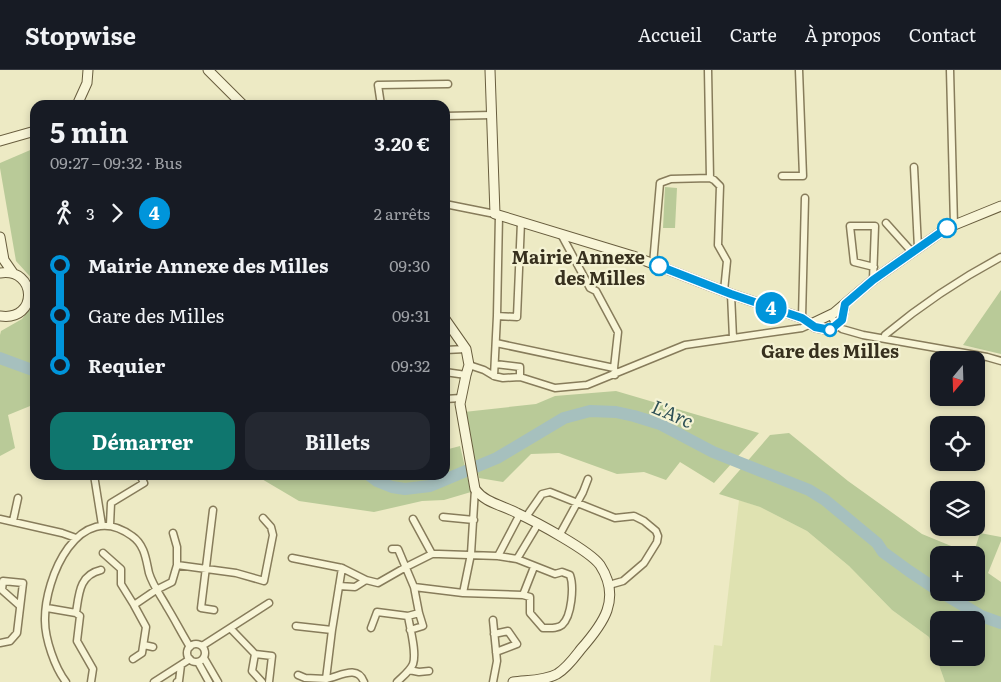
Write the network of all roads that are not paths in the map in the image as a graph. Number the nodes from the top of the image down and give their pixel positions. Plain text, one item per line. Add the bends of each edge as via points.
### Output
1 (88, 70) edge
2 (208, 70) edge
3 (490, 70) edge
4 (708, 70) edge
5 (799, 70) edge
6 (950, 70) edge
7 (448, 84) dead end
8 (79, 100) edge
9 (238, 100) edge
10 (380, 100) edge
11 (450, 116) edge
12 (492, 116) junction
13 (30, 132) edge
14 (0, 141) edge
15 (914, 167) dead end
16 (782, 176) dead end
17 (710, 178) junction
18 (805, 198) dead end
19 (450, 205) edge
20 (1001, 206) edge
21 (497, 214) junction
22 (521, 222) junction
23 (886, 223) dead end
24 (954, 225) junction
25 (562, 234) junction
26 (0, 237) edge
27 (915, 250) junction
28 (1001, 257) edge
29 (653, 264) junction
30 (874, 267) junction
31 (0, 273) edge
32 (13, 273) junction
33 (873, 280) junction
34 (727, 293) junction
35 (845, 304) junction
36 (830, 315) junction
37 (497, 316) junction
38 (2, 318) edge
39 (802, 318) junction
40 (840, 323) junction
41 (811, 324) junction
42 (450, 326) edge
43 (732, 338) junction
44 (885, 338) junction
45 (496, 343) junction
46 (466, 348) junction
47 (450, 350) edge
48 (1001, 361) edge
49 (495, 364) junction
50 (469, 365) junction
51 (614, 371) junction
52 (450, 373) edge
53 (466, 375) junction
54 (494, 376) junction
55 (520, 377) junction
56 (461, 398) junction
57 (450, 399) edge
58 (95, 480) edge
59 (142, 480) edge
60 (588, 480) dead end
61 (474, 486) junction
62 (18, 498) dead end
63 (577, 502) junction
64 (213, 510) dead end
65 (523, 516) junction
66 (443, 517) dead end
67 (263, 518) dead end
68 (0, 519) edge
69 (413, 520) dead end
70 (474, 520) junction
71 (13, 522) junction
72 (538, 524) junction
73 (102, 525) junction
74 (110, 525) junction
75 (173, 533) dead end
76 (559, 536) junction
77 (76, 538) junction
78 (392, 549) dead end
79 (103, 553) dead end
80 (432, 554) junction
81 (471, 554) junction
82 (498, 556) junction
83 (292, 558) dead end
84 (517, 559) junction
85 (177, 565) junction
86 (406, 567) junction
87 (534, 567) junction
88 (342, 568) junction
89 (101, 570) dead end
90 (205, 570) junction
91 (366, 580) junction
92 (609, 584) junction
93 (339, 586) junction
94 (414, 587) junction
95 (156, 590) junction
96 (463, 593) junction
97 (524, 595) junction
98 (269, 603) dead end
99 (134, 605) junction
100 (20, 606) dead end
101 (47, 608) junction
102 (214, 610) dead end
103 (76, 612) junction
104 (420, 613) junction
105 (408, 616) junction
106 (493, 620) dead end
107 (296, 626) dead end
108 (371, 628) dead end
109 (231, 629) junction
110 (332, 630) junction
111 (410, 630) junction
112 (494, 634) junction
113 (0, 643) edge
114 (144, 645) junction
115 (202, 646) junction
116 (153, 647) dead end
117 (190, 647) junction
118 (496, 652) junction
119 (256, 654) junction
120 (133, 659) dead end
121 (190, 660) junction
122 (201, 660) junction
123 (181, 665) junction
124 (409, 670) junction
125 (429, 671) dead end
126 (298, 675) dead end
127 (326, 679) junction
128 (62, 680) edge
129 (91, 682) edge
130 (154, 682) edge
131 (176, 682) edge
132 (209, 682) edge
133 (218, 682) edge
134 (262, 682) edge
135 (269, 682) edge
136 (364, 682) edge
137 (398, 682) edge
138 (493, 682) edge
139 (513, 682) edge

1 - 8 street via 87,83
2 - 9 street
3 - 12 street
4 - 17 street
5 - 16 street via 804,176
6 - 24 street
7 - 10 street via 378,85
11 - 12 street
12 - 21 street
13 - 14 street
15 - 27 street
17 - 29 street via 672,179 660,184
17 - 34 street via 720,186 718,245 728,261
18 - 39 street
19 - 21 street
20 - 24 street
21 - 22 street
21 - 37 street
22 - 25 street
22 - 37 street via 518,317
23 - 27 street
24 - 27 street
25 - 29 street
25 - 51 street via 618,332
26 - 32 street via 4,260
27 - 33 street
28 - 44 street via 935,298
29 - 34 street
30 - 30 street via 875,226 850,226 854,262
30 - 33 street
31 - 32 street
32 - 38 street via 25,282 29,296 21,312
33 - 35 street
34 - 39 street
34 - 43 street
35 - 36 street
35 - 40 street
36 - 40 street
36 - 41 street
37 - 45 street
39 - 41 street
40 - 41 street via 830,330
40 - 44 street via 850,331
41 - 43 street
42 - 46 street
43 - 51 street via 685,345
44 - 48 street
45 - 49 street
45 - 51 street
46 - 47 street
46 - 50 street
49 - 54 street
49 - 55 street via 520,367
50 - 53 street
50 - 54 street
51 - 55 street via 587,385 555,388
52 - 53 street
53 - 56 street
54 - 55 street
56 - 57 street
56 - 61 street
58 - 73 street
59 - 74 street via 144,483 111,503
60 - 63 street
61 - 65 street via 485,499
61 - 70 street
62 - 71 street
63 - 65 street via 546,492
63 - 76 street
63 - 92 street via 615,518 634,516 644,520 658,536 644,563 623,581
64 - 90 street
65 - 72 street
65 - 82 street
66 - 70 street
67 - 90 street via 271,527 272,535 264,581 236,573
68 - 71 street
69 - 80 street
70 - 81 street
71 - 77 street
72 - 76 street
72 - 84 street
73 - 74 street
73 - 77 street via 91,527
74 - 95 street via 134,536 146,557
75 - 85 street
76 - 92 street via 596,560
77 - 101 street via 61,560 50,586
78 - 86 street via 398,549
79 - 99 street via 122,569 121,584
80 - 81 street
80 - 86 street
81 - 82 street
81 - 96 street
82 - 84 street
83 - 88 street
84 - 87 street
85 - 90 street
85 - 95 street via 172,582
86 - 91 street via 378,583
86 - 94 street
87 - 97 street
87 - 97 street via 555,574 570,574 568,616 562,625 554,629 543,628 530,613 530,597
88 - 91 street
88 - 93 street
89 - 103 street via 93,572 85,580
90 - 102 street via 201,608
91 - 93 street via 355,587
92 - 139 street via 608,611 602,624 565,668 543,679
93 - 110 street
94 - 96 street
94 - 104 street
95 - 99 street
95 - 117 street
96 - 97 street
98 - 109 street
99 - 114 street via 146,627
100 - 113 street via 17,633 10,641
101 - 103 street
101 - 128 street via 45,621 50,647
103 - 129 street via 80,616 77,641 93,669
104 - 105 street
104 - 111 street via 422,626
105 - 108 street via 378,612
105 - 111 street
106 - 112 street
107 - 110 street
109 - 115 street
109 - 119 street
110 - 127 street
111 - 124 street via 414,662
112 - 118 street
112 - 118 street via 508,631 517,644
114 - 116 street
114 - 120 street via 142,653
115 - 117 street
115 - 122 street via 205,651
117 - 121 street via 187,652
118 - 138 street
119 - 134 street via 252,671
119 - 135 street via 272,656
121 - 122 street
121 - 123 street
122 - 132 street
122 - 133 street
123 - 130 street
123 - 131 street
124 - 125 street
124 - 137 street
126 - 127 street
127 - 136 street via 352,672 359,674

